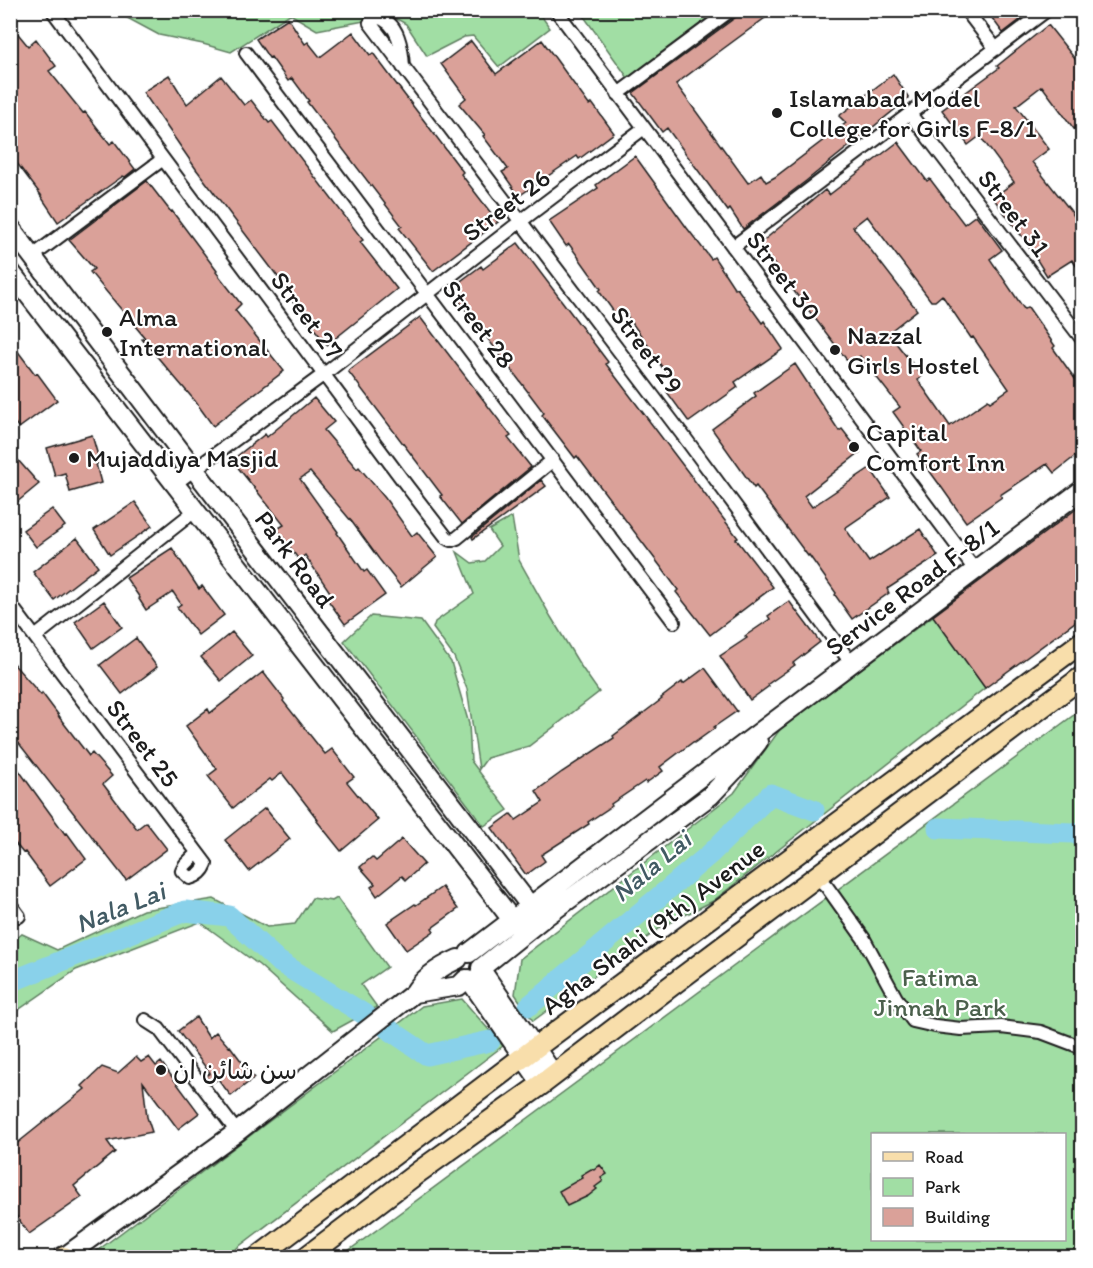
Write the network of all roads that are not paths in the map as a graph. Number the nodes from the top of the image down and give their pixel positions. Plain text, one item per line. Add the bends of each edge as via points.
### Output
1 (52, 10) edge
2 (556, 10) edge
3 (731, 10) edge
4 (966, 10) edge
5 (1047, 10) edge
6 (1079, 10) edge
7 (1083, 15) edge
8 (996, 49) junction
9 (246, 53) dead end
10 (404, 67) dead end
11 (618, 94) junction
12 (910, 114) junction
13 (644, 128) junction
14 (163, 159) junction
15 (521, 221) junction
16 (10, 227) edge
17 (734, 248) junction
18 (33, 256) junction
19 (10, 271) edge
20 (428, 293) junction
21 (1083, 339) edge
22 (323, 375) junction
23 (553, 460) junction
24 (194, 469) junction
25 (176, 483) junction
26 (1083, 490) edge
27 (196, 510) junction
28 (975, 570) junction
29 (10, 604) edge
30 (674, 622) dead end
31 (35, 637) junction
32 (1083, 642) edge
33 (852, 664) junction
34 (1083, 677) edge
35 (196, 854) dead end
36 (817, 877) junction
37 (10, 904) edge
38 (535, 914) junction
39 (20, 916) dead end
40 (518, 927) junction
41 (463, 956) junction
42 (474, 974) junction
43 (414, 993) junction
44 (145, 1020) dead end
45 (1083, 1046) edge
46 (529, 1052) junction
47 (548, 1080) junction
48 (237, 1132) junction
49 (63, 1257) edge
50 (256, 1257) edge
51 (305, 1257) edge

1 - 14 street, Street 27
2 - 11 street, Street 30
3 - 11 street
4 - 8 street
5 - 8 street
6 - 7 street
8 - 12 street
9 - 20 street, Street 28
10 - 15 street, Street 29
11 - 13 street, Street 30
12 - 17 street
12 - 21 street, Street 31
13 - 15 street, Street 26
13 - 17 street, Street 30
14 - 18 street
14 - 22 street, Street 27
15 - 20 street, Street 26
15 - 33 street, Street 29
16 - 18 street, Park Road
17 - 28 street, Street 30
18 - 24 street, Park Road
19 - 25 street, Park Road
20 - 22 street, Street 26
20 - 23 street, Street 28
22 - 23 street, Street 27 via 452,540
22 - 24 street, Street 26
23 - 30 street, Street 28
24 - 25 street, Street 26
24 - 38 street, Park Road
25 - 27 street, Park Road
26 - 28 street, Service Road F-8/1
27 - 31 street
27 - 40 street, Park Road
28 - 33 street, Service Road F-8/1
29 - 31 street, Street 25
31 - 35 street, Street 25 via 206,864 197,876 190,878 182,871
32 - 46 main road, Agha Shahi (9th) Avenue
33 - 38 street, Service Road F-8/1
34 - 36 main road
36 - 45 street via 864,939 913,1021 961,1029 1001,1027 1041,1032
36 - 47 main road
37 - 39 street
38 - 40 street, Service Road F-8/1
40 - 41 street, Service Road F-8/1
40 - 42 street, Service Road F-8/1
41 - 42 street via 478,958
41 - 43 street, Service Road F-8/1 via 447,964
42 - 43 street, Service Road F-8/1 via 459,986
42 - 46 street
43 - 48 street, Service Road F-8/1
44 - 48 street via 159,1029
46 - 47 street
46 - 50 main road, Agha Shahi (9th) Avenue
47 - 51 main road
48 - 49 street, Service Road F-8/1

